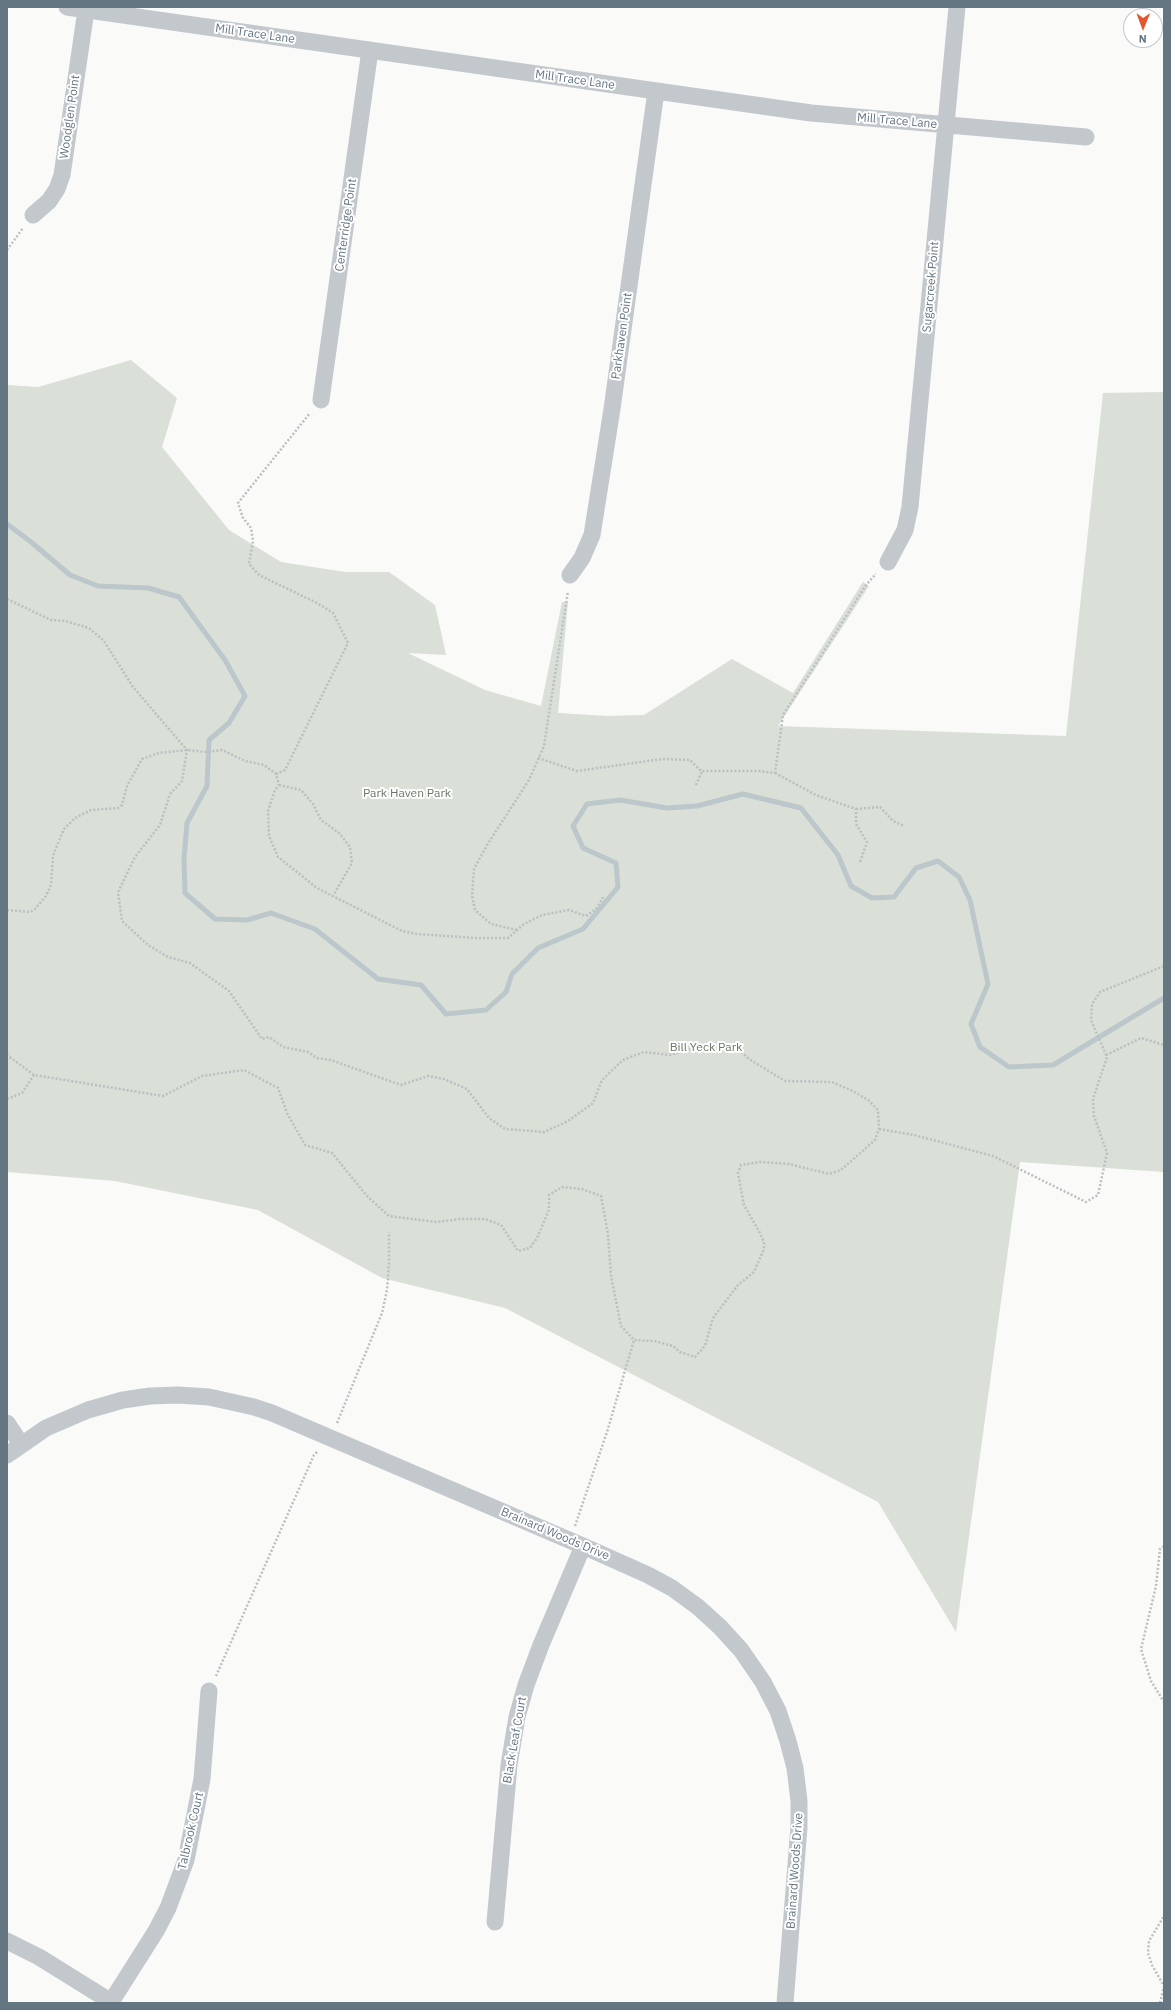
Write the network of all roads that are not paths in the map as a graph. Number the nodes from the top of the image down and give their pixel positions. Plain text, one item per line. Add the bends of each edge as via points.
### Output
1 (67, 7) edge
2 (957, 7) edge
3 (86, 10) junction
4 (370, 50) junction
5 (656, 91) junction
6 (946, 125) junction
7 (1086, 137) dead end
8 (33, 215) road end
9 (322, 400) road end
10 (888, 562) road end
11 (570, 575) road end
12 (7, 1423) edge
13 (21, 1444) junction
14 (7, 1455) edge
15 (577, 1543) junction
16 (210, 1691) road end
17 (495, 1922) dead end
18 (7, 1941) edge
19 (112, 2002) edge
20 (785, 2003) edge

1 - 3 street, Mill Trace Lane
2 - 6 street, Sugarcreek Point
3 - 4 street, Mill Trace Lane
3 - 8 street, Woodglen Point via 62,175 49,201
4 - 5 street, Mill Trace Lane
4 - 9 street, Centerridge Point
5 - 6 street, Mill Trace Lane via 811,113
5 - 11 street, Parkhaven Point via 592,535 582,558
6 - 7 street, Mill Trace Lane
6 - 10 street, Sugarcreek Point via 910,507 905,530
12 - 13 street
13 - 14 street, Brainard Woods Drive
13 - 15 street, Brainard Woods Drive via 46,1428 88,1410 123,1400 178,1395 209,1397 254,1407
15 - 17 street, Black Leaf Court via 517,1717 509,1765
15 - 20 street, Brainard Woods Drive via 648,1575 698,1607 741,1650 763,1682 778,1711 788,1741 799,1802
16 - 19 street, Talbrook Court via 198,1808 186,1860 156,1932
18 - 19 street via 39,1957

